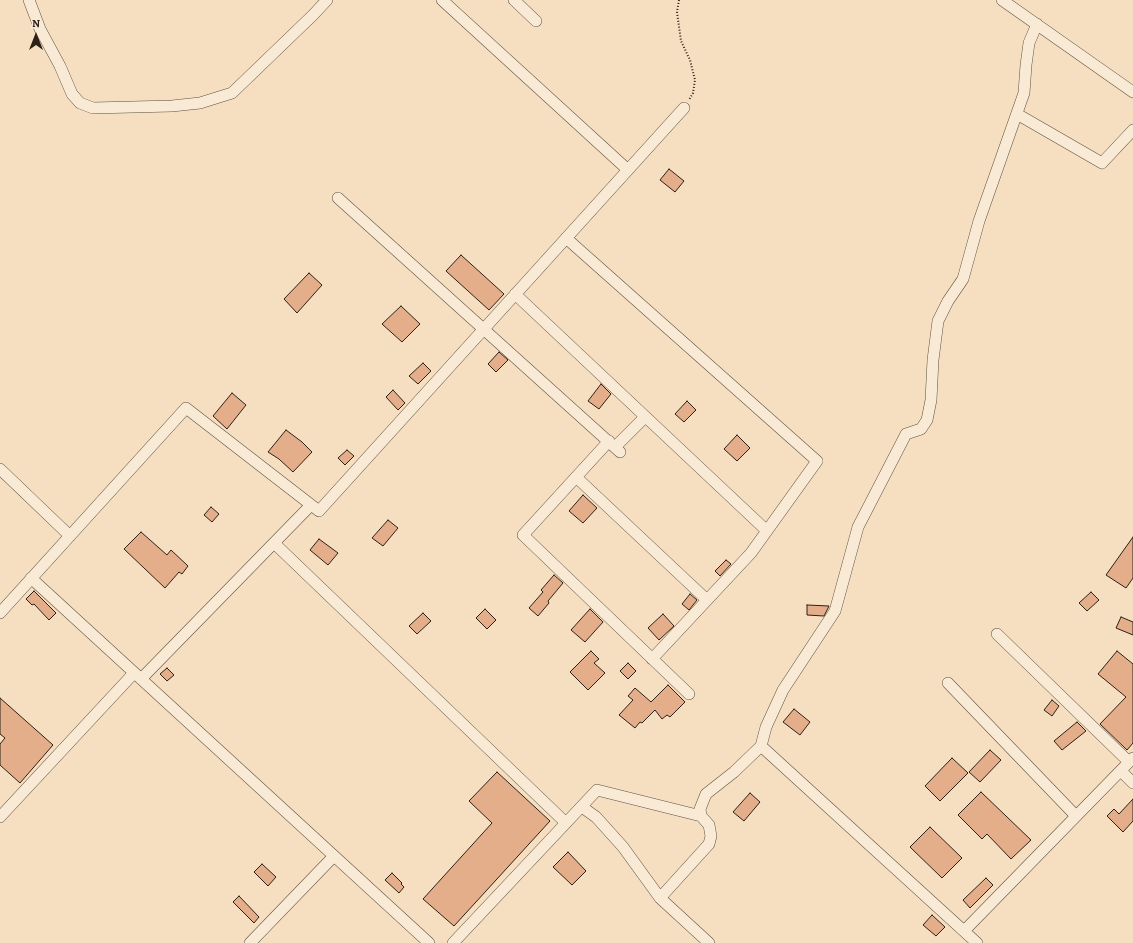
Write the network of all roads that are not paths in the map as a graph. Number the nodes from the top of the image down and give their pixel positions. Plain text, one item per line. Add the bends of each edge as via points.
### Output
1 (29, 0) edge
2 (327, 0) edge
3 (442, 0) edge
4 (514, 0) edge
5 (1002, 0) edge
6 (536, 21) dead end
7 (1037, 24) junction
8 (1133, 92) edge
9 (684, 108) road end
10 (1017, 114) junction
11 (1131, 136) edge
12 (628, 170) junction
13 (338, 198) dead end
14 (566, 238) junction
15 (515, 294) junction
16 (484, 329) junction
17 (645, 417) junction
18 (615, 447) junction
19 (0, 469) edge
20 (576, 476) junction
21 (311, 505) junction
22 (767, 531) junction
23 (70, 536) junction
24 (274, 543) junction
25 (31, 578) junction
26 (708, 600) junction
27 (0, 613) edge
28 (997, 634) dead end
29 (652, 659) junction
30 (138, 676) junction
31 (948, 683) dead end
32 (689, 694) dead end
33 (761, 746) junction
34 (1131, 760) edge
35 (1120, 771) junction
36 (1133, 783) edge
37 (582, 806) junction
38 (701, 816) junction
39 (1076, 816) junction
40 (0, 817) edge
41 (566, 823) junction
42 (334, 856) junction
43 (660, 898) junction
44 (964, 931) junction
45 (250, 943) edge
46 (430, 943) edge
47 (452, 943) edge
48 (709, 943) edge
49 (977, 943) edge

1 - 2 street via 40,29 72,94 80,103 93,108 106,108 200,103 232,94
3 - 12 street
4 - 6 street
5 - 7 street
7 - 8 street
7 - 10 street via 1029,43 1024,93
9 - 12 street
10 - 11 street via 1102,163
10 - 33 street via 979,221 963,279 938,321 927,420 921,429 906,434 858,527 835,611 783,690 766,727
12 - 14 street
13 - 16 street
14 - 15 street
14 - 22 street via 817,461
15 - 16 street
15 - 17 street
16 - 18 street
16 - 21 street via 319,511
17 - 18 street
17 - 22 street
18 - 20 street
19 - 23 street
20 - 26 street
20 - 29 street via 523,535
21 - 23 street via 186,408
21 - 24 street
22 - 26 street via 751,553
23 - 25 street
24 - 30 street
24 - 41 street
25 - 27 street
25 - 30 street
26 - 29 street
28 - 34 street
29 - 32 street
30 - 40 street
30 - 42 street
31 - 39 street
33 - 38 street via 706,794 700,809
33 - 44 street
34 - 35 street
35 - 36 street
35 - 39 street
37 - 38 street via 597,790
37 - 41 street
37 - 43 street via 596,817 623,847
38 - 43 street via 709,825 709,844
39 - 44 street
41 - 47 street
42 - 45 street
42 - 46 street
43 - 48 street
44 - 49 street

